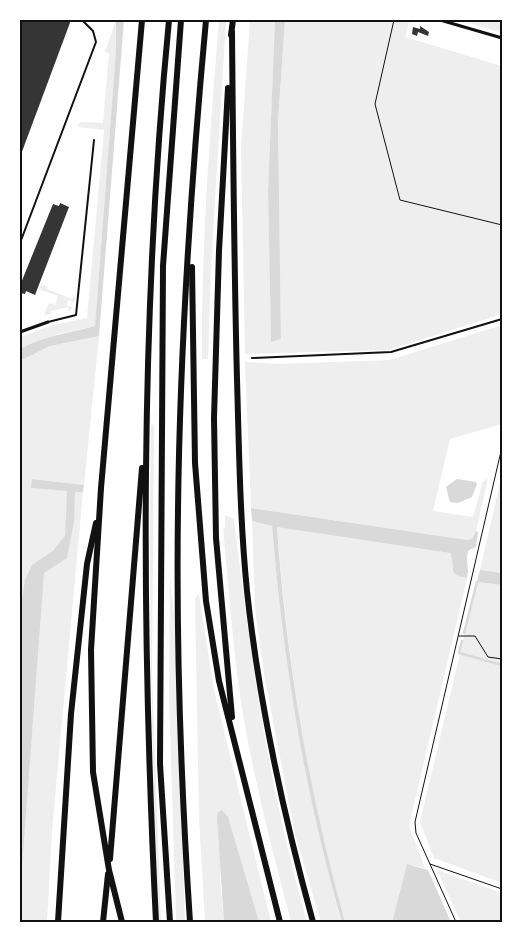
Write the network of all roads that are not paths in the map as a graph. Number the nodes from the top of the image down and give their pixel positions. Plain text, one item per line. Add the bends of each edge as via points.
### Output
1 (82, 20) edge
2 (142, 20) edge
3 (169, 20) edge
4 (182, 20) edge
5 (206, 20) edge
6 (233, 20) edge
7 (440, 20) edge
8 (232, 32) junction
9 (502, 38) edge
10 (94, 140) dead end
11 (190, 206) junction
12 (20, 243) edge
13 (502, 319) edge
14 (48, 322) joint
15 (20, 332) edge
16 (252, 358) dead end
17 (146, 438) junction
18 (100, 505) junction
19 (233, 735) junction
20 (58, 922) edge
21 (103, 922) edge
22 (122, 922) edge
23 (156, 922) edge
24 (170, 922) edge
25 (190, 922) edge
26 (280, 922) edge
27 (313, 922) edge

1 - 12 lane via 94,31 96,42
2 - 18 highway
3 - 17 highway via 150,290
4 - 24 highway via 164,266 160,764
5 - 11 highway
6 - 8 highway
7 - 9 street
8 - 19 highway via 218,250 214,418 216,538
8 - 27 highway via 238,429 247,590 272,759
10 - 14 lane via 76,315
11 - 19 highway via 193,399 200,536 219,681
11 - 25 highway via 178,510
13 - 16 lane via 391,352
14 - 15 street
17 - 21 highway
17 - 23 highway via 148,720
18 - 20 highway via 87,564 72,704
18 - 22 highway via 92,650 93,772 109,870
19 - 26 highway

